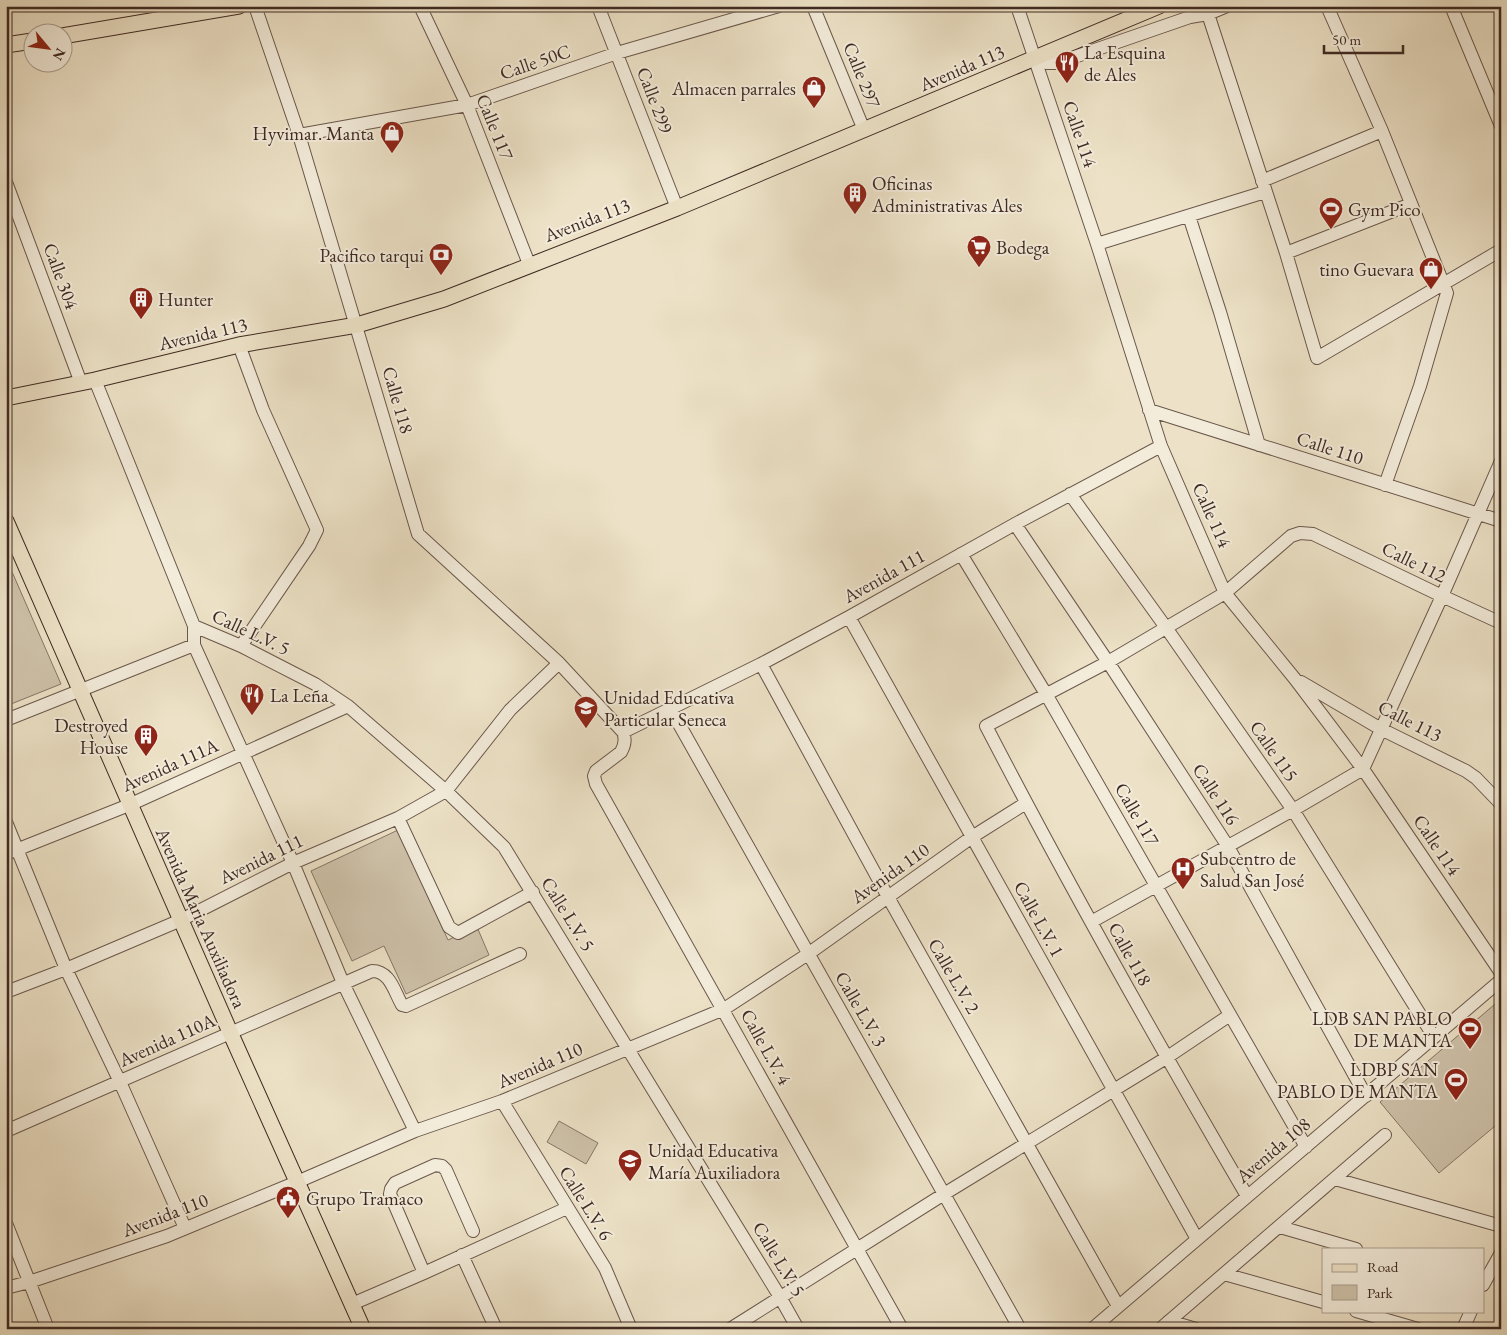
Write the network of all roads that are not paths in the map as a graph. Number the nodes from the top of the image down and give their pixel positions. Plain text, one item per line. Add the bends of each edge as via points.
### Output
1 (239, 6) edge
2 (255, 6) edge
3 (420, 6) edge
4 (598, 6) edge
5 (779, 6) edge
6 (813, 6) edge
7 (1017, 6) edge
8 (1160, 6) edge
9 (1227, 6) edge
10 (1327, 6) edge
11 (1451, 6) edge
12 (1208, 14) junction
13 (72, 34) edge
14 (22, 42) edge
15 (6, 45) edge
16 (617, 53) junction
17 (1035, 59) junction
18 (467, 105) junction
19 (1501, 126) edge
20 (864, 130) junction
21 (1382, 131) junction
22 (300, 135) junction
23 (6, 182) edge
24 (1263, 187) junction
25 (1411, 204) junction
26 (677, 208) junction
27 (1189, 216) junction
28 (1097, 244) junction
29 (1501, 250) edge
30 (1286, 253) junction
31 (529, 264) junction
32 (1444, 283) junction
33 (357, 325) junction
34 (239, 345) junction
35 (88, 381) junction
36 (6, 398) edge
37 (1149, 410) junction
38 (1259, 445) junction
39 (1161, 446) junction
40 (1501, 461) edge
41 (1385, 485) junction
42 (1070, 494) junction
43 (1478, 514) junction
44 (6, 521) edge
45 (1501, 521) edge
46 (1015, 524) junction
47 (961, 554) junction
48 (1225, 593) junction
49 (1442, 596) junction
50 (849, 617) junction
51 (1501, 623) edge
52 (194, 626) junction
53 (1166, 629) junction
54 (194, 645) junction
55 (241, 646) junction
56 (1108, 662) junction
57 (559, 663) junction
58 (761, 664) junction
59 (1295, 679) junction
60 (80, 689) junction
61 (1046, 694) junction
62 (348, 706) junction
63 (670, 708) junction
64 (6, 720) edge
65 (1381, 729) junction
66 (623, 732) junction
67 (243, 753) junction
68 (1363, 769) junction
69 (446, 791) junction
70 (1026, 803) junction
71 (129, 804) junction
72 (1501, 804) edge
73 (1293, 810) junction
74 (398, 818) junction
75 (6, 822) edge
76 (972, 837) junction
77 (1227, 845) junction
78 (19, 849) junction
79 (6, 854) edge
80 (293, 863) junction
81 (1157, 886) junction
82 (533, 892) junction
83 (888, 897) junction
84 (181, 920) junction
85 (1091, 922) junction
86 (520, 954) dead end
87 (808, 954) junction
88 (66, 969) junction
89 (1501, 973) edge
90 (1501, 980) edge
91 (343, 983) junction
92 (6, 992) edge
93 (724, 1009) junction
94 (1230, 1015) junction
95 (230, 1032) junction
96 (1434, 1037) junction
97 (628, 1048) junction
98 (1166, 1058) junction
99 (120, 1082) junction
100 (1112, 1091) junction
101 (1366, 1096) junction
102 (502, 1101) junction
103 (6, 1131) edge
104 (415, 1131) junction
105 (1385, 1135) dead end
106 (1028, 1144) junction
107 (1306, 1147) junction
108 (1335, 1179) junction
109 (297, 1182) junction
110 (944, 1194) junction
111 (1247, 1196) junction
112 (567, 1208) junction
113 (6, 1223) edge
114 (1280, 1226) junction
115 (1501, 1226) edge
116 (185, 1228) junction
117 (473, 1231) dead end
118 (1197, 1240) junction
119 (1353, 1248) edge
120 (858, 1249) junction
121 (1501, 1253) edge
122 (462, 1255) junction
123 (424, 1273) junction
124 (1224, 1274) junction
125 (29, 1282) junction
126 (1484, 1282) edge
127 (6, 1283) edge
128 (6, 1288) edge
129 (780, 1297) junction
130 (1322, 1302) edge
131 (352, 1304) junction
132 (1118, 1306) junction
133 (1359, 1312) edge
134 (1471, 1312) edge
135 (1165, 1325) edge
136 (48, 1329) edge
137 (363, 1329) edge
138 (496, 1329) edge
139 (630, 1329) edge
140 (730, 1329) edge
141 (798, 1329) edge
142 (902, 1329) edge
143 (1020, 1329) edge
144 (1092, 1329) edge
145 (1196, 1329) edge
146 (1418, 1329) edge
147 (1463, 1329) edge

1 - 13 main road
2 - 22 street, Calle 118
3 - 18 street, Calle 117
4 - 16 street, Calle 299
5 - 16 street, Calle 50C
6 - 20 street, Calle 297
7 - 17 street, Calle 114
8 - 17 main road, Avenida 113
9 - 12 street
10 - 21 street
11 - 19 street
12 - 17 street via 1190,17 1058,63
12 - 24 street
14 - 15 main road
16 - 18 street, Calle 50C
16 - 26 street, Calle 299
17 - 20 main road, Avenida 113
17 - 28 street, Calle 114
18 - 22 street, Calle 50C
18 - 31 street, Calle 117
20 - 26 main road, Avenida 113
21 - 24 street
21 - 25 street
22 - 33 street, Calle 118
23 - 35 street, Calle 304
24 - 27 street
24 - 30 street
25 - 30 street
25 - 32 street
26 - 31 main road, Avenida 113
27 - 28 street
27 - 38 street
28 - 37 street, Calle 114
29 - 32 street
30 - 32 street via 1318,358
31 - 33 main road, Avenida 113 via 444,299
32 - 41 street via 1447,293 1420,386
33 - 34 main road, Avenida 113
33 - 57 street, Calle 118 via 418,534
34 - 35 main road, Avenida 113
34 - 55 street via 263,410 317,530
35 - 36 main road, Avenida 113
35 - 52 street, Calle 304
37 - 38 street, Calle 110
37 - 39 street, Calle 114
38 - 41 street, Calle 110
39 - 42 street, Avenida 111
39 - 48 street, Calle 114
40 - 43 street
41 - 43 street, Calle 110
42 - 46 street, Avenida 111
42 - 53 street, Calle 115
43 - 45 street, Calle 110
43 - 49 street
44 - 60 main road, Avenida Maria Auxiliadora
46 - 47 street, Avenida 111
46 - 56 street, Calle 116
47 - 50 street, Avenida 111
47 - 61 street, Calle 117
48 - 49 street, Calle 112 via 1291,536 1300,533 1312,534
48 - 53 street
48 - 59 street, Calle 114
49 - 51 street, Calle 112
49 - 65 street
50 - 58 street, Avenida 111
50 - 76 street, Calle L.V. 1
52 - 54 street
52 - 55 street, Calle L.V. 5
53 - 56 street
53 - 73 street, Calle 115
54 - 60 street
54 - 67 street
55 - 62 street, Calle L.V. 5 via 315,684
56 - 61 street
56 - 77 street, Calle 116
57 - 66 street, Calle 118
57 - 69 street via 510,710
58 - 63 street, Avenida 111
58 - 83 street, Calle L.V. 2
59 - 65 street, Calle 113
59 - 68 street, Calle 114
60 - 64 street
60 - 71 main road, Avenida Maria Auxiliadora
61 - 70 street, Calle 118 via 986,726
61 - 81 street, Calle 117
62 - 67 street, Avenida 111A
62 - 69 street, Calle L.V. 5
63 - 66 street, Avenida 111
63 - 87 street, Calle L.V. 3
65 - 68 street
65 - 72 street, Calle 113 via 1466,771
66 - 93 street, Calle L.V. 4 via 624,747 596,772 596,784
67 - 71 street, Avenida 111A
67 - 80 street
68 - 73 street
68 - 89 street, Calle 114
69 - 74 street, Avenida 111
69 - 82 street, Calle L.V. 5 via 504,846
70 - 76 street, Avenida 110
70 - 85 street, Calle 118
71 - 78 street, Avenida 111A
71 - 84 main road, Avenida Maria Auxiliadora
73 - 77 street
73 - 96 street, Calle 115
74 - 80 street, Avenida 111
74 - 82 street via 453,931 458,933
75 - 78 street
76 - 83 street, Avenida 110
76 - 100 street, Calle L.V. 1
77 - 81 street
77 - 101 street, Calle 116
78 - 79 street, Avenida 111A
78 - 88 street
80 - 84 street, Avenida 111
80 - 91 street
81 - 85 street
81 - 94 street, Calle 117
82 - 97 street, Calle L.V. 5
83 - 87 street, Avenida 110
83 - 106 street, Calle L.V. 2
84 - 88 street, Avenida 111
84 - 95 main road, Avenida Maria Auxiliadora
85 - 98 street, Calle 118
86 - 91 street, Avenida 110A via 406,1006 402,1005 386,974 378,971
87 - 93 street, Avenida 110
87 - 110 street, Calle L.V. 3
88 - 92 street, Avenida 111
88 - 99 street
90 - 96 street, Avenida 108
91 - 95 street, Avenida 110A
91 - 104 street
93 - 97 street, Avenida 110
93 - 120 street, Calle L.V. 4
94 - 98 street
94 - 107 street, Calle 117
95 - 99 street, Avenida 110A
95 - 109 main road, Avenida Maria Auxiliadora
96 - 101 street, Avenida 108
97 - 102 street, Avenida 110
97 - 129 street, Calle L.V. 5
98 - 100 street
98 - 111 street, Calle 118
99 - 103 street, Avenida 110A
99 - 116 street
100 - 106 street
100 - 118 street, Calle L.V. 1
101 - 107 street, Avenida 108
102 - 104 street, Avenida 110
102 - 112 street, Calle L.V. 6
104 - 109 street, Avenida 110
105 - 108 street
106 - 110 street
106 - 132 street, Calle L.V. 2
107 - 111 street, Avenida 108
108 - 114 street
108 - 115 street
109 - 116 street, Avenida 110
109 - 131 main road, Avenida Maria Auxiliadora
110 - 120 street
110 - 143 street, Calle L.V. 3
111 - 118 street, Avenida 108
112 - 122 street
112 - 139 street, Calle L.V. 6 via 605,1268
113 - 125 street
114 - 119 street
114 - 124 street
116 - 125 street, Avenida 110
117 - 123 street via 442,1166 435,1165 395,1183 390,1194
118 - 132 street, Avenida 108
120 - 129 street
120 - 142 street, Calle L.V. 4
121 - 126 street
122 - 123 street
122 - 138 street
123 - 131 street
124 - 130 street
124 - 135 street
125 - 127 street
125 - 128 street
125 - 136 street
129 - 140 street
129 - 141 street, Calle L.V. 5
131 - 137 main road, Avenida Maria Auxiliadora
132 - 144 street, Avenida 108
133 - 146 street
134 - 147 street
135 - 145 street

